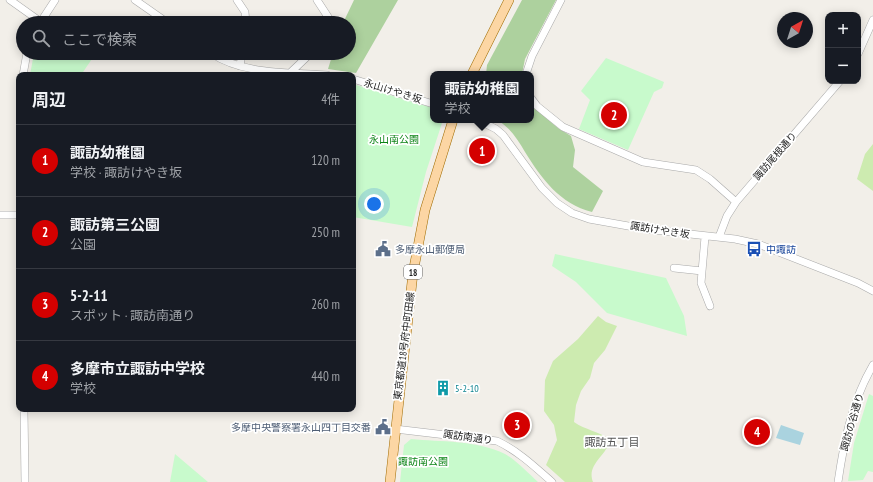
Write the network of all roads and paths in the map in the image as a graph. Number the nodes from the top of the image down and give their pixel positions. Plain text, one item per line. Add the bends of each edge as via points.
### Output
1 (10, 0) edge
2 (55, 0) edge
3 (135, 0) edge
4 (237, 0) edge
5 (317, 0) edge
6 (509, 0) edge
7 (561, 0) edge
8 (33, 16) edge
9 (45, 16) edge
10 (158, 16) edge
11 (245, 16) edge
12 (327, 16) edge
13 (873, 20) edge
14 (861, 48) edge
15 (26, 60) edge
16 (227, 60) edge
17 (241, 60) edge
18 (304, 60) edge
19 (240, 66) junction
20 (474, 71) edge
21 (527, 71) edge
22 (24, 72) edge
23 (291, 72) joint
24 (356, 80) edge
25 (837, 84) edge
26 (534, 102) edge
27 (430, 103) edge
28 (452, 123) edge
29 (484, 123) edge
30 (736, 202) junction
31 (0, 215) edge
32 (16, 215) edge
33 (705, 237) junction
34 (719, 237) junction
35 (674, 268) dead end
36 (702, 271) junction
37 (873, 291) edge
38 (710, 306) dead end
39 (873, 365) edge
40 (24, 412) edge
41 (395, 429) junction
42 (25, 482) edge
43 (390, 482) edge
44 (552, 482) edge
45 (838, 482) edge

1 - 8 street
2 - 9 street
3 - 10 street
4 - 11 street
5 - 12 street
6 - 20 main road
7 - 21 street
13 - 14 street
15 - 22 street
16 - 19 street
17 - 19 street
18 - 23 street
19 - 23 street
24 - 27 street, 永山けやき坂
25 - 30 street, 諏訪尾根通り
26 - 30 street via 563,127 627,156 643,162 696,170
28 - 41 main road, 東京都道18号府中町田線 / 18 via 425,210 413,273
29 - 33 street, 諏訪けやき坂 via 503,135 542,188 572,213 589,219
30 - 34 street, 諏訪尾根通り
31 - 32 street
33 - 34 street, 諏訪けやき坂
33 - 36 street
34 - 37 street, 諏訪けやき坂 via 758,244 858,282
35 - 36 street
36 - 38 street via 701,283
39 - 45 street, 諏訪の谷通り via 862,386 849,424
40 - 42 street
41 - 43 main road, 東京都道18号府中町田線 / 18
41 - 44 street, 諏訪南通り via 497,440 511,447

